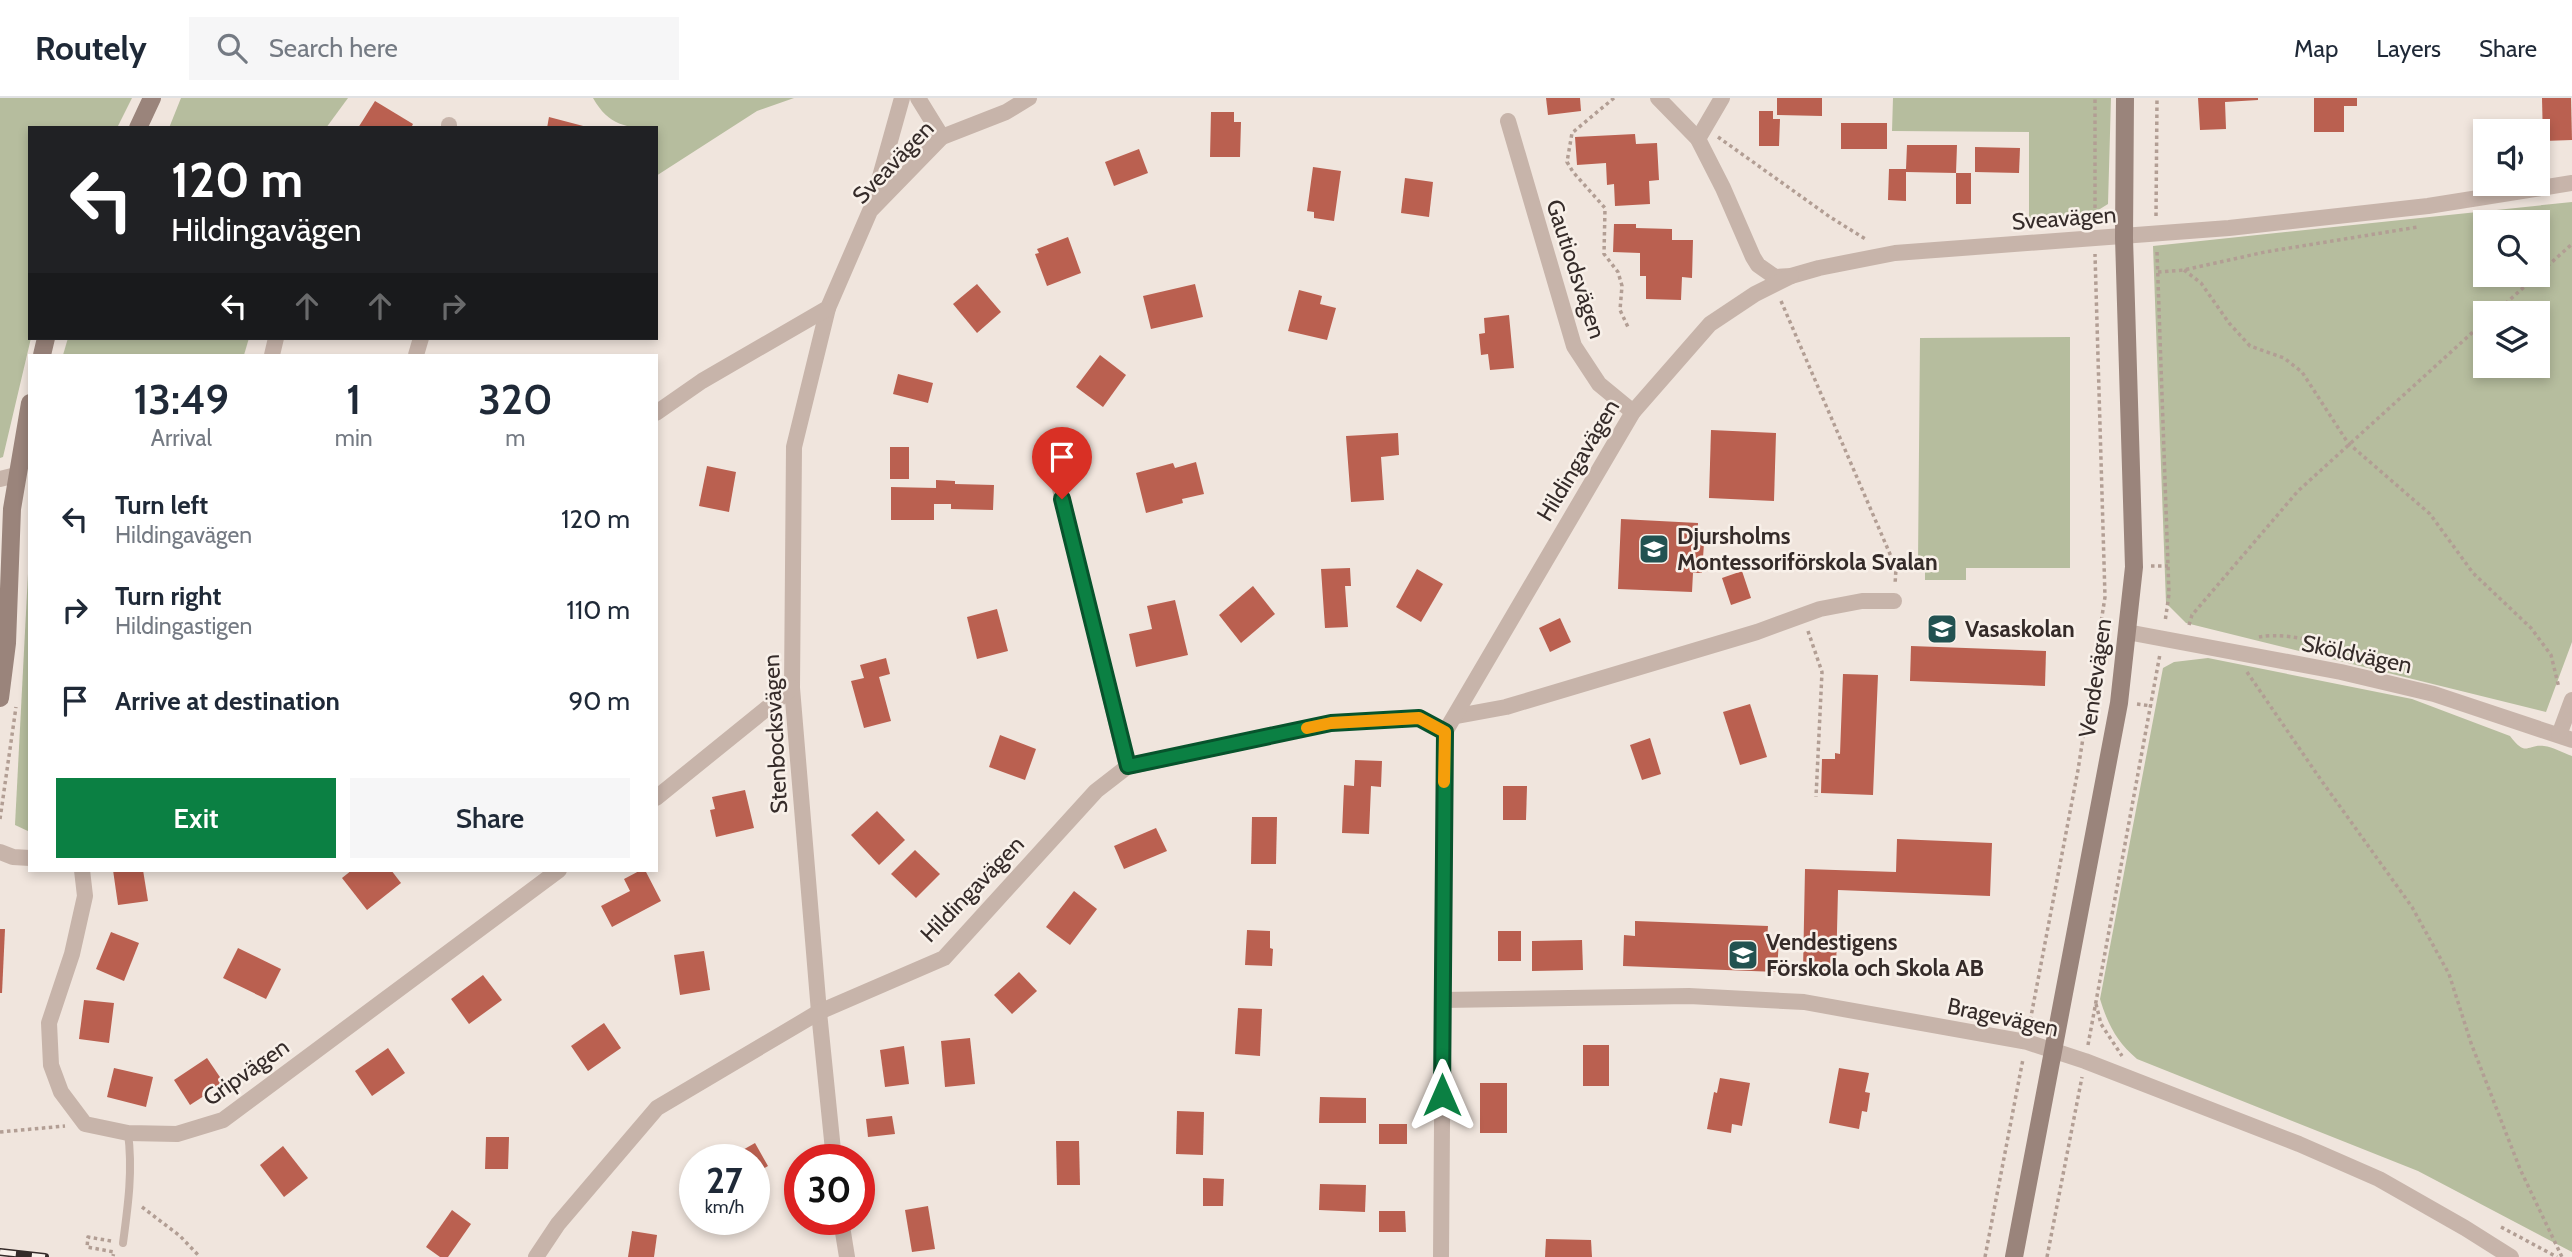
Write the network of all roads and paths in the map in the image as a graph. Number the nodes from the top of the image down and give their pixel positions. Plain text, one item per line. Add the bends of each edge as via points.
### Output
1 (152, 98) edge
2 (902, 98) edge
3 (918, 98) edge
4 (1029, 98) edge
5 (1614, 98) edge
6 (1658, 98) edge
7 (1722, 98) edge
8 (2095, 98) edge
9 (2125, 98) edge
10 (1507, 121) dead end
11 (139, 126) edge
12 (1701, 133) junction
13 (942, 137) junction
14 (2572, 183) edge
15 (870, 211) junction
16 (2427, 225) dead end
17 (2124, 238) junction
18 (2095, 239) junction
19 (2572, 244) edge
20 (1889, 255) junction
21 (2184, 270) junction
22 (2158, 272) dead end
23 (1791, 276) junction
24 (1774, 284) junction
25 (2508, 301) edge
26 (828, 307) junction
27 (1628, 327) dead end
28 (2473, 332) edge
29 (28, 410) edge
30 (658, 412) edge
31 (1633, 412) junction
32 (2348, 443) junction
33 (1056, 472) dead end
34 (8, 477) edge
35 (6, 508) edge
36 (1895, 601) joint
37 (1802, 616) junction
38 (2189, 625) dead end
39 (2127, 632) junction
40 (2234, 653) junction
41 (792, 688) junction
42 (0, 698) edge
43 (2572, 700) edge
44 (1457, 716) junction
45 (2566, 718) junction
46 (1445, 732) junction
47 (2566, 738) edge
48 (1128, 766) junction
49 (658, 796) edge
50 (1816, 797) dead end
51 (0, 852) edge
52 (28, 858) edge
53 (82, 872) edge
54 (556, 872) edge
55 (1442, 1000) junction
56 (819, 1012) junction
57 (2027, 1042) junction
58 (2053, 1049) junction
59 (85, 1124) junction
60 (0, 1132) edge
61 (128, 1133) junction
62 (832, 1144) edge
63 (129, 1198) junction
64 (843, 1235) edge
65 (123, 1243) joint
66 (113, 1256) edge
67 (200, 1257) edge
68 (536, 1257) edge
69 (847, 1257) edge
70 (1441, 1257) edge
71 (1985, 1257) edge
72 (2014, 1257) edge
73 (2511, 1257) edge
74 (2562, 1257) edge

1 - 11 street
2 - 15 street
3 - 13 street
4 - 13 street, Sveavägen
5 - 27 path via 1572,133 1567,162 1605,208 1604,254 1618,272 1620,310
6 - 12 street, Sveavägen
7 - 12 street
8 - 18 path
9 - 17 street, Vendevägen
10 - 31 street, Gautiodsvägen via 1574,346 1600,384
12 - 20 path
12 - 23 street, Sveavägen via 1758,265 1775,277
13 - 15 street, Sveavägen
14 - 17 street, Sveavägen via 2428,206
15 - 26 street, Sveavägen
16 - 21 path
17 - 18 street, Sveavägen
17 - 39 street, Vendevägen via 2134,566
18 - 20 street, Sveavägen
18 - 57 path via 2105,597
19 - 25 path
20 - 23 street, Sveavägen
21 - 22 path
21 - 32 path via 2201,283 2250,346 2284,358 2302,372
23 - 24 street, Hildingavägen
24 - 31 street, Hildingavägen via 1710,324
24 - 36 path via 1896,568
26 - 30 street
26 - 41 street, Stenbocksvägen via 794,447
28 - 32 path
29 - 34 street
31 - 44 street, Hildingavägen
32 - 38 path via 2298,491 2192,615
32 - 45 path via 2430,514 2473,573 2552,654
33 - 48 street
34 - 35 street
35 - 42 street via 7,643
36 - 37 street via 1862,601
37 - 44 street via 1506,708
37 - 50 path via 1822,672
39 - 40 street, Sköldvägen
39 - 58 street, Vendevägen via 2119,703
40 - 47 street, Sköldvägen via 2434,694
40 - 74 path via 2412,907 2449,974 2520,1170
41 - 49 street
41 - 56 street, Stenbocksvägen
43 - 45 street
44 - 46 street, Hildingavägen
45 - 47 street
46 - 48 street, Hildingavägen via 1419,718 1331,723
46 - 55 street
48 - 56 street, Hildingavägen via 1096,791 944,958
51 - 52 street
53 - 59 street via 85,895 49,1023 51,1065 61,1092
54 - 61 street, Gripvägen via 223,1120 177,1134
55 - 57 street, Bragevägen via 1689,996 1804,1002
55 - 70 street
56 - 62 street, Stenbocksvägen
56 - 68 street, Hildingavägen via 657,1108 558,1224
57 - 58 street, Bragevägen
57 - 71 path
58 - 72 street, Vendevägen
58 - 73 street, Bragevägen via 2379,1179
59 - 60 path
59 - 61 street, Gripvägen
61 - 63 lane
63 - 65 lane
63 - 67 path
64 - 69 street
65 - 66 path via 88,1237 87,1247 114,1252

